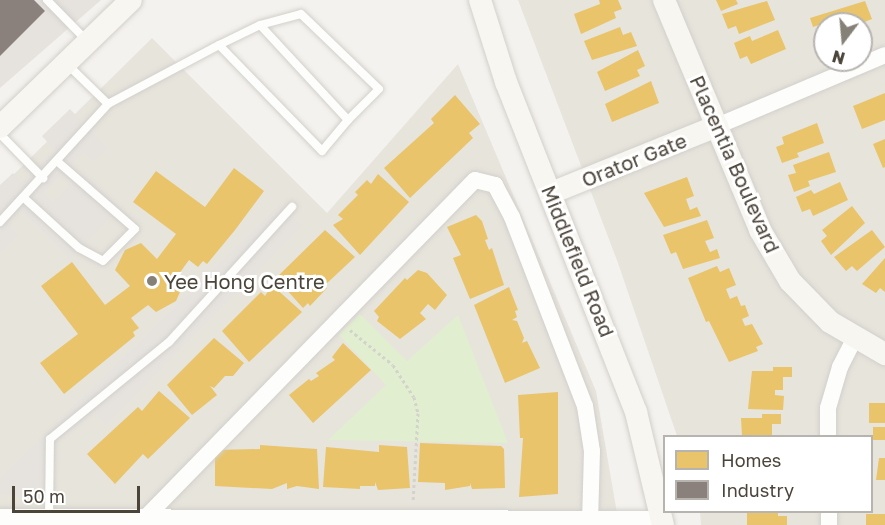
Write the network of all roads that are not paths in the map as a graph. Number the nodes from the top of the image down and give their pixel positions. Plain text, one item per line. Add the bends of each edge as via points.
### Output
1 (47, 0) edge
2 (131, 0) edge
3 (480, 0) edge
4 (664, 0) edge
5 (260, 25) junction
6 (86, 40) junction
7 (219, 45) junction
8 (885, 55) edge
9 (65, 62) junction
10 (108, 104) junction
11 (348, 120) junction
12 (717, 126) junction
13 (0, 127) edge
14 (0, 134) edge
15 (58, 162) junction
16 (43, 178) junction
17 (551, 193) junction
18 (24, 198) junction
19 (292, 207) dead end
20 (0, 222) edge
21 (854, 339) junction
22 (885, 354) edge
23 (828, 435) edge
24 (0, 517) edge
25 (49, 517) junction
26 (146, 517) junction
27 (22, 521) edge
28 (228, 521) edge
29 (462, 521) edge
30 (590, 521) junction
31 (662, 522) edge

1 - 6 lane
2 - 6 street
3 - 17 street, Middlefield Road via 506,82
4 - 12 street, Placentia Boulevard
5 - 7 lane
5 - 11 lane
5 - 11 lane via 301,14 379,89
6 - 9 street
7 - 10 lane
7 - 11 lane via 322,151
8 - 12 street
9 - 10 lane
9 - 13 street
10 - 15 lane
12 - 17 street, Orator Gate
12 - 21 street, Placentia Boulevard via 760,230 790,281 830,322
14 - 16 lane
15 - 16 lane
15 - 18 lane via 135,229 103,261 79,248
16 - 18 lane
17 - 31 street, Middlefield Road via 636,412
18 - 20 lane
19 - 25 lane via 169,342 50,439
21 - 22 street, Placentia Boulevard
21 - 23 street via 840,367 828,408
24 - 27 street
25 - 26 street
25 - 27 street
26 - 28 street
26 - 30 street via 475,180 495,185 512,217 585,406 592,451
28 - 29 street via 413,516
29 - 30 street
30 - 31 street

